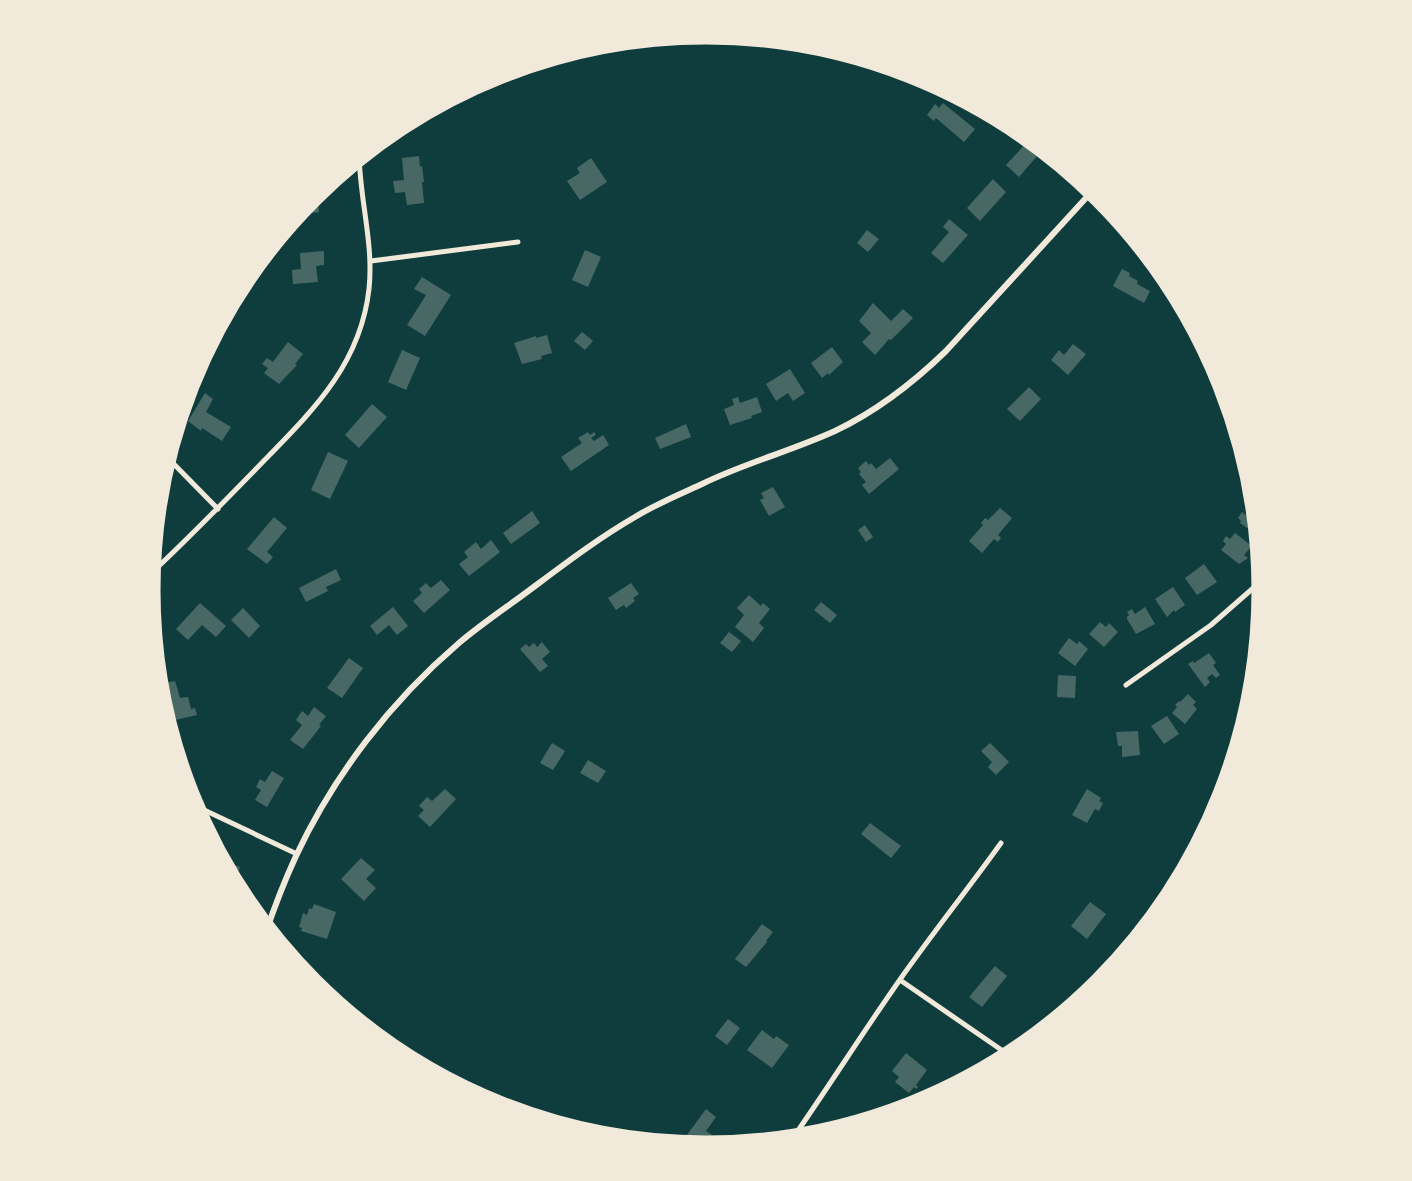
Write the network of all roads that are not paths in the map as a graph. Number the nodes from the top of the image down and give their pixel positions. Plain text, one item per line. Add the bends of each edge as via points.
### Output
1 (360, 163) edge
2 (1089, 195) edge
3 (518, 242) dead end
4 (371, 261) junction
5 (171, 461) edge
6 (218, 509) junction
7 (157, 568) edge
8 (1256, 586) edge
9 (1126, 685) dead end
10 (201, 809) edge
11 (1001, 843) dead end
12 (297, 854) junction
13 (269, 925) edge
14 (900, 980) junction
15 (1005, 1052) edge
16 (797, 1133) edge

1 - 4 street
2 - 12 street via 946,351 896,395 834,431 704,482 636,516 577,554 460,643 411,688 368,739
3 - 4 street
4 - 6 street via 363,320 338,377 313,410
5 - 6 street
6 - 7 street
8 - 9 street via 1211,625
10 - 12 street
11 - 14 street
12 - 13 street
14 - 15 street
14 - 16 street

